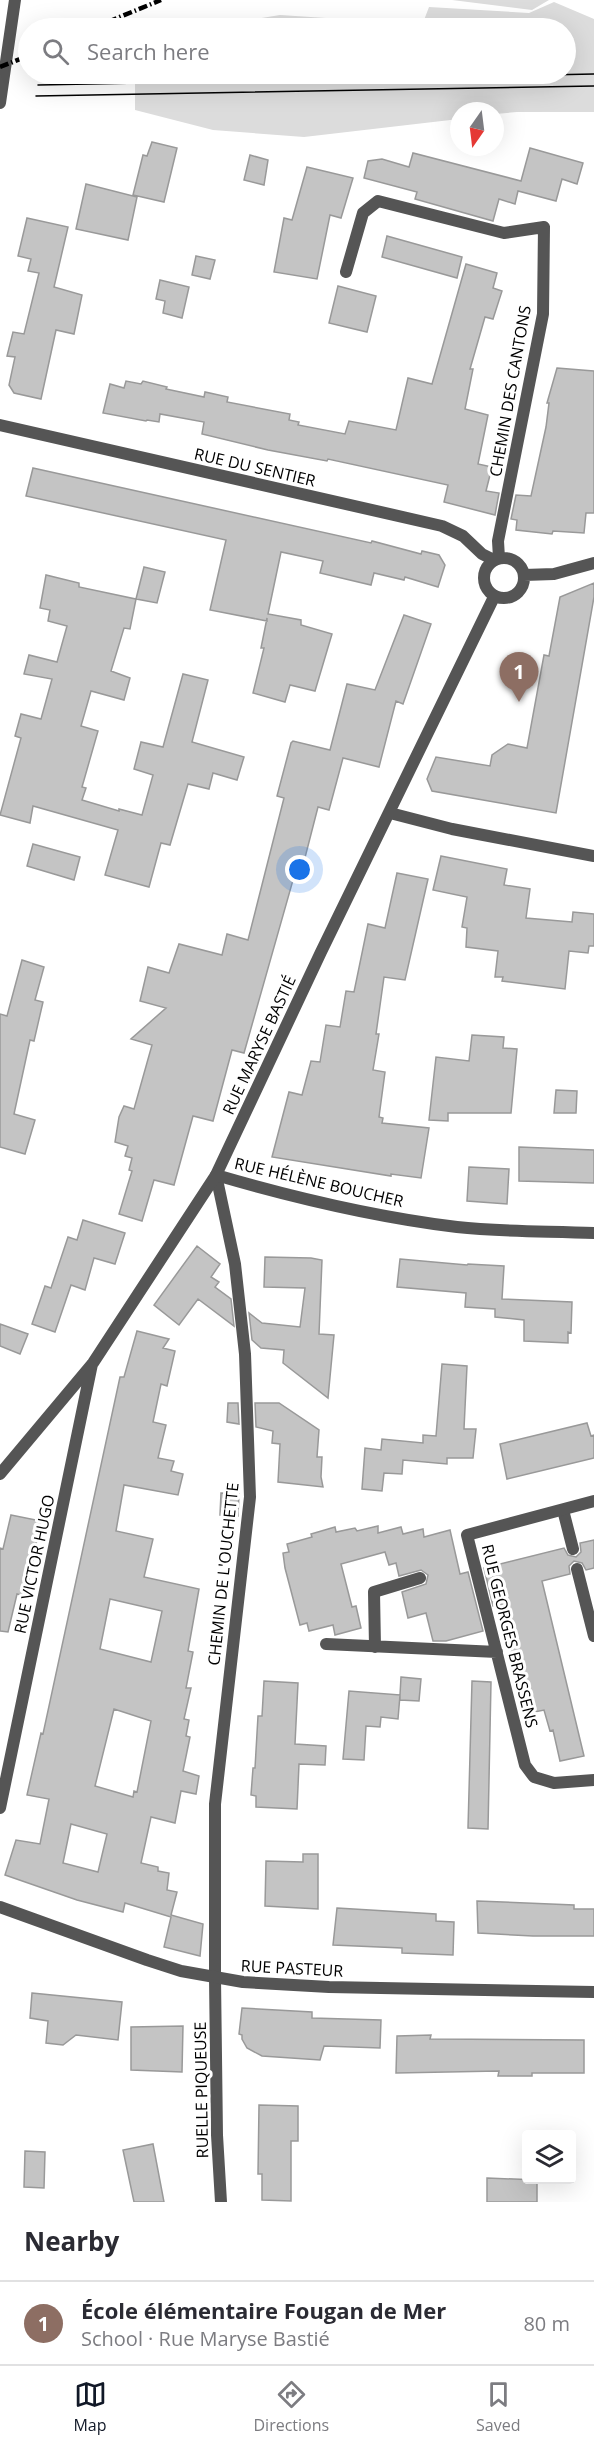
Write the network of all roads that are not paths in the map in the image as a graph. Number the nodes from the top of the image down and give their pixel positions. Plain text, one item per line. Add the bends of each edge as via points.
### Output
1 (15, 0) edge
2 (0, 103) edge
3 (346, 272) dead end
4 (0, 425) edge
5 (496, 559) junction
6 (594, 563) edge
7 (524, 575) junction
8 (494, 597) junction
9 (390, 813) junction
10 (594, 856) edge
11 (216, 1175) junction
12 (594, 1233) edge
13 (93, 1363) junction
14 (0, 1474) edge
15 (594, 1501) edge
16 (563, 1509) junction
17 (573, 1549) dead end
18 (578, 1569) dead end
19 (420, 1578) dead end
20 (594, 1636) edge
21 (326, 1644) dead end
22 (375, 1647) junction
23 (497, 1652) junction
24 (594, 1780) edge
25 (0, 1808) edge
26 (0, 1907) edge
27 (215, 1978) junction
28 (594, 1992) edge
29 (221, 2202) edge

1 - 2 street
3 - 5 street, CHEMIN DES CANTONS via 363,213 378,201 504,233 544,227 543,314
4 - 5 street, RUE DU SENTIER via 442,526 463,536 482,554
5 - 7 street via 518,563
5 - 8 street via 486,568 483,580
6 - 7 street via 554,573
7 - 8 street via 524,585 516,595
8 - 9 street, RUE MARYSE BASTIÉ
9 - 10 street
9 - 11 street, RUE MARYSE BASTIÉ
11 - 12 street, RUE HÉLÈNE BOUCHER via 376,1215 459,1227
11 - 13 street, RUE MARYSE BASTIÉ
11 - 27 street, CHEMIN DE L'OUCHETTE via 235,1264 245,1354 250,1497 215,1804
13 - 14 street, RUE MARYSE BASTIÉ
13 - 25 street, RUE VICTOR HUGO
15 - 16 street, RUE GEORGES BRASSENS
16 - 17 street
16 - 23 street, RUE GEORGES BRASSENS via 467,1535
18 - 20 street
19 - 22 street via 374,1592
21 - 22 street
22 - 23 street
23 - 24 street, RUE GEORGES BRASSENS via 525,1765 534,1776 554,1783
26 - 27 street, RUE PASTEUR via 147,1960
27 - 28 street, RUE PASTEUR via 329,1987
27 - 29 street, RUELLE PIQUEUSE

